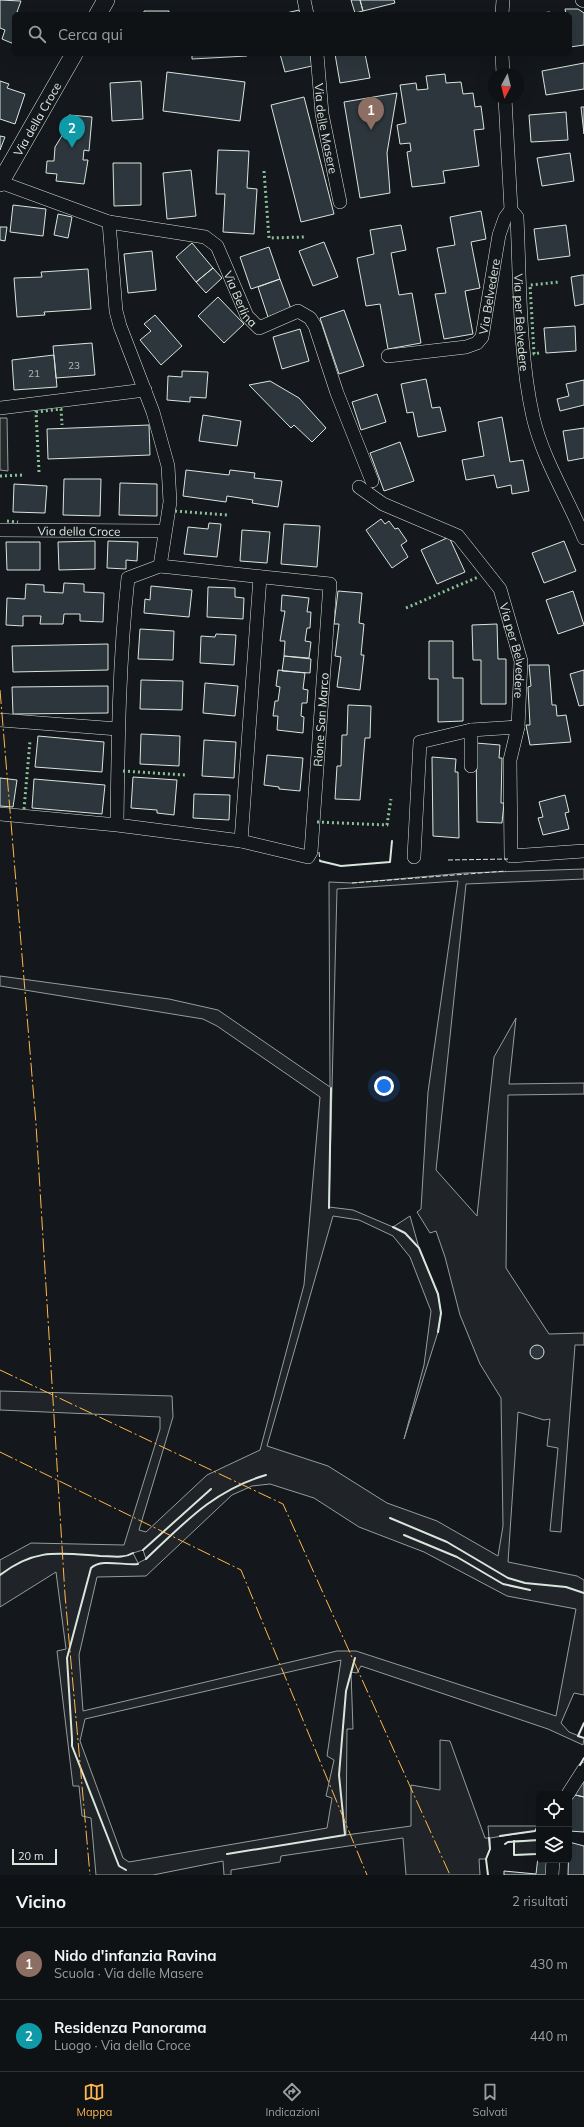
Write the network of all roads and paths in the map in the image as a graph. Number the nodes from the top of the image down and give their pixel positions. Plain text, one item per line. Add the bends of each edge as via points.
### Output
1 (106, 0) edge
2 (304, 0) edge
3 (503, 0) edge
4 (99, 12) edge
5 (307, 12) edge
6 (502, 12) edge
7 (73, 56) edge
8 (317, 56) edge
9 (502, 56) edge
10 (503, 68) edge
11 (505, 104) edge
12 (0, 182) edge
13 (340, 202) dead end
14 (511, 210) junction
15 (109, 222) junction
16 (388, 356) dead end
17 (145, 390) junction
18 (0, 408) edge
19 (372, 481) dead end
20 (359, 487) dead end
21 (0, 530) edge
22 (159, 531) dead end
23 (584, 538) edge
24 (160, 566) junction
25 (260, 577) junction
26 (0, 720) edge
27 (518, 727) junction
28 (118, 729) junction
29 (472, 730) junction
30 (471, 766) dead end
31 (0, 814) edge
32 (117, 824) junction
33 (242, 842) junction
34 (584, 851) edge
35 (414, 858) dead end
36 (584, 1769) edge
37 (570, 1791) edge
38 (553, 1863) edge
39 (552, 1875) edge

1 - 4 street
2 - 5 street
3 - 6 street
7 - 12 street, Via della Croce
8 - 13 street, Via delle Masere via 322,114
9 - 10 street
11 - 14 street, Via per Belvedere
12 - 15 street, Via Berlina
14 - 16 street, Via Belvedere via 504,218 500,235 482,337 466,347
14 - 23 street, Via per Belvedere via 517,217 527,380 534,418 550,466
15 - 17 street via 118,319
15 - 19 street, Via Berlina via 206,237 217,246 247,316 259,328 298,311 310,318
17 - 18 street
17 - 24 street via 168,466 170,502
20 - 27 street, Via per Belvedere via 383,504 458,536 500,588 521,662
21 - 22 street, Via della Croce
24 - 25 street, Rione San Marco
24 - 28 street, Rione San Marco via 128,578
25 - 33 street
25 - 33 street, Rione San Marco via 330,584 311,852 308,857 300,856
26 - 28 street
27 - 29 street
27 - 34 street, Via per Belvedere via 510,760 511,856
28 - 32 street, Rione San Marco
29 - 30 street
29 - 35 street via 420,742
31 - 32 street, Rione San Marco
32 - 33 street, Rione San Marco
36 - 37 street
38 - 39 street

